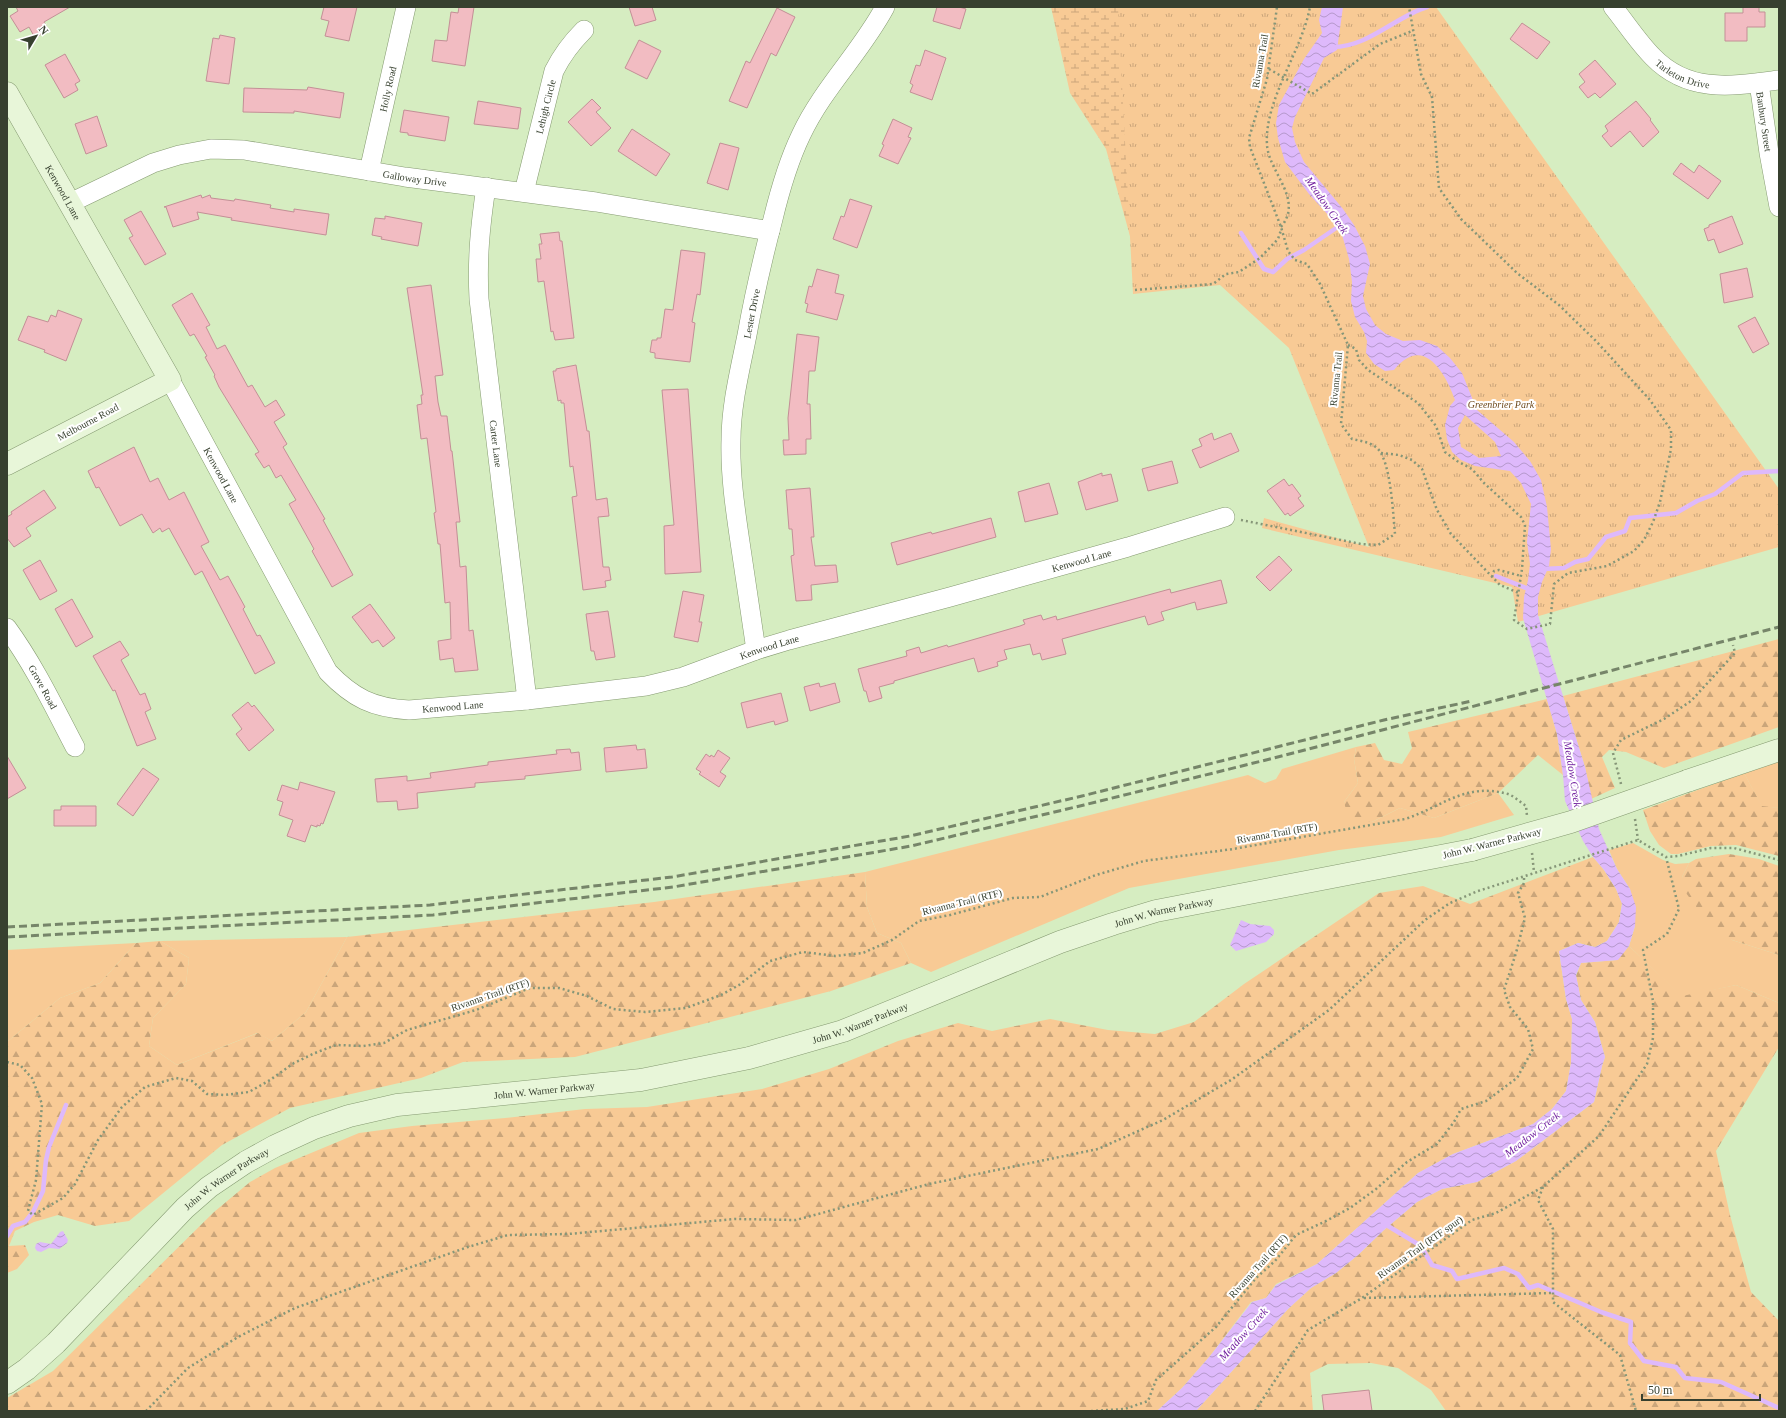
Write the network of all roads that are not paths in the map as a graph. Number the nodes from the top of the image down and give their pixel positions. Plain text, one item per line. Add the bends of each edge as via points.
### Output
1 (406, 7) edge
2 (885, 7) edge
3 (1613, 7) edge
4 (584, 30) dead end
5 (1779, 80) edge
6 (1759, 83) junction
7 (7, 93) edge
8 (369, 171) junction
9 (486, 187) junction
10 (524, 192) junction
11 (70, 203) junction
12 (1779, 207) edge
13 (770, 231) junction
14 (170, 380) junction
15 (7, 464) edge
16 (1225, 517) road end
17 (7, 628) edge
18 (756, 650) junction
19 (527, 700) junction
20 (75, 748) dead end
21 (1779, 750) edge
22 (7, 1383) edge

1 - 8 street, Holly Road
2 - 13 street, Lester Drive via 858,51 817,104 801,134 781,186
3 - 6 street, Tarleton Drive via 1653,57 1688,80 1707,85 1729,86
4 - 10 street, Lehigh Circle via 562,55 554,72
5 - 6 street, Tarleton Drive
6 - 12 street, Banbury Street
7 - 11 main road, Kenwood Lane
8 - 9 street, Galloway Drive
8 - 11 street, Galloway Drive via 260,152 211,150 179,155 153,163
9 - 10 street, Galloway Drive
9 - 19 street, Carter Lane via 478,246 478,299
10 - 13 street, Galloway Drive
11 - 14 main road, Kenwood Lane
13 - 18 street, Lester Drive via 759,272 734,403 730,439 734,498
14 - 15 main road, Melbourne Road
14 - 19 street, Kenwood Lane via 328,672 341,685 359,698 390,709 409,710
16 - 18 street, Kenwood Lane via 1120,549
17 - 20 street, Grove Road via 43,685
18 - 19 street, Kenwood Lane via 683,677 646,686
21 - 22 main road, John W. Warner Parkway, bridge via 1571,822 1472,850 1156,911 1060,942 843,1031 749,1058 641,1080 397,1105 328,1123 275,1146 209,1187 185,1208 56,1343

